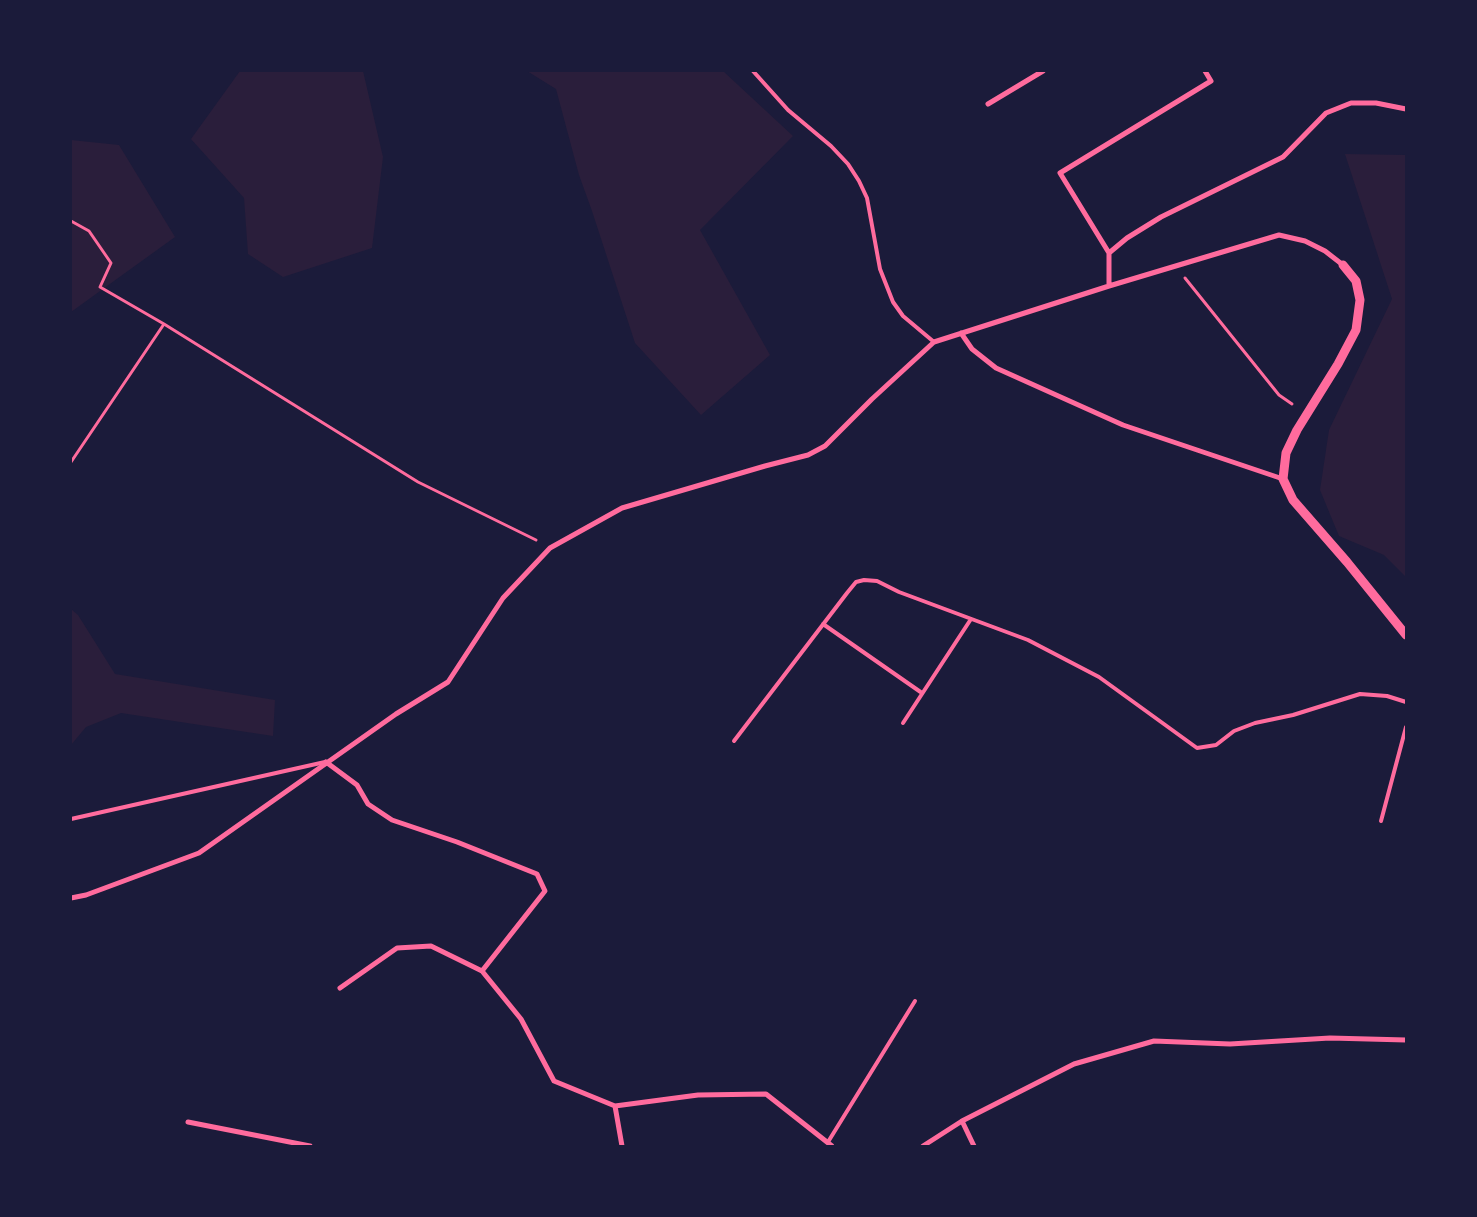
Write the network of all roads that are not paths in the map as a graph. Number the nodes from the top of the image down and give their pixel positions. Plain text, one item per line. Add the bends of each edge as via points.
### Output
1 (753, 71) edge
2 (1044, 71) edge
3 (1206, 71) edge
4 (988, 104) dead end
5 (1406, 109) edge
6 (1109, 253) junction
7 (1343, 265) joint
8 (1108, 286) junction
9 (961, 332) junction
10 (934, 342) junction
11 (1282, 479) junction
12 (971, 619) junction
13 (823, 624) junction
14 (1406, 636) edge
15 (922, 693) junction
16 (1406, 702) edge
17 (902, 723) dead end
18 (1406, 727) edge
19 (734, 741) dead end
20 (326, 762) junction
21 (71, 819) edge
22 (1381, 821) dead end
23 (71, 898) edge
24 (482, 971) junction
25 (340, 988) dead end
26 (915, 1000) dead end
27 (1406, 1040) edge
28 (615, 1106) junction
29 (962, 1121) junction
30 (188, 1122) dead end
31 (830, 1144) edge
32 (310, 1146) edge
33 (622, 1146) edge
34 (923, 1146) edge
35 (974, 1146) edge

1 - 10 lane via 788,110 831,146 852,169 867,198 880,269 893,302 903,316
2 - 4 street
3 - 6 street via 1211,81 1060,173
5 - 6 street via 1376,103 1351,103 1326,113 1284,158 1161,217
6 - 8 street
7 - 8 street via 1305,241 1279,235
7 - 11 street via 1356,281 1360,300 1356,330 1297,430 1286,453
8 - 9 street
9 - 10 street
9 - 11 street via 972,348 996,368 1123,425
10 - 20 street via 825,446 808,455 622,508 550,548 504,598 448,682
11 - 14 street via 1293,500
12 - 13 lane via 877,581 864,580 856,582
12 - 15 lane
12 - 16 lane via 1028,640 1099,677 1197,748 1216,745 1234,731 1255,723 1360,694 1387,696
13 - 15 lane
13 - 19 lane
15 - 17 lane
18 - 22 lane
20 - 21 lane
20 - 23 street via 199,853
20 - 24 street via 357,785 368,804 392,820 537,874 545,891
24 - 25 street via 431,946 397,948
24 - 28 street via 521,1019 554,1081
26 - 31 lane
27 - 29 street via 1330,1038 1230,1044 1154,1042 1074,1064
28 - 31 street via 698,1096 766,1094
28 - 33 street
29 - 34 street
29 - 35 street
30 - 32 street

